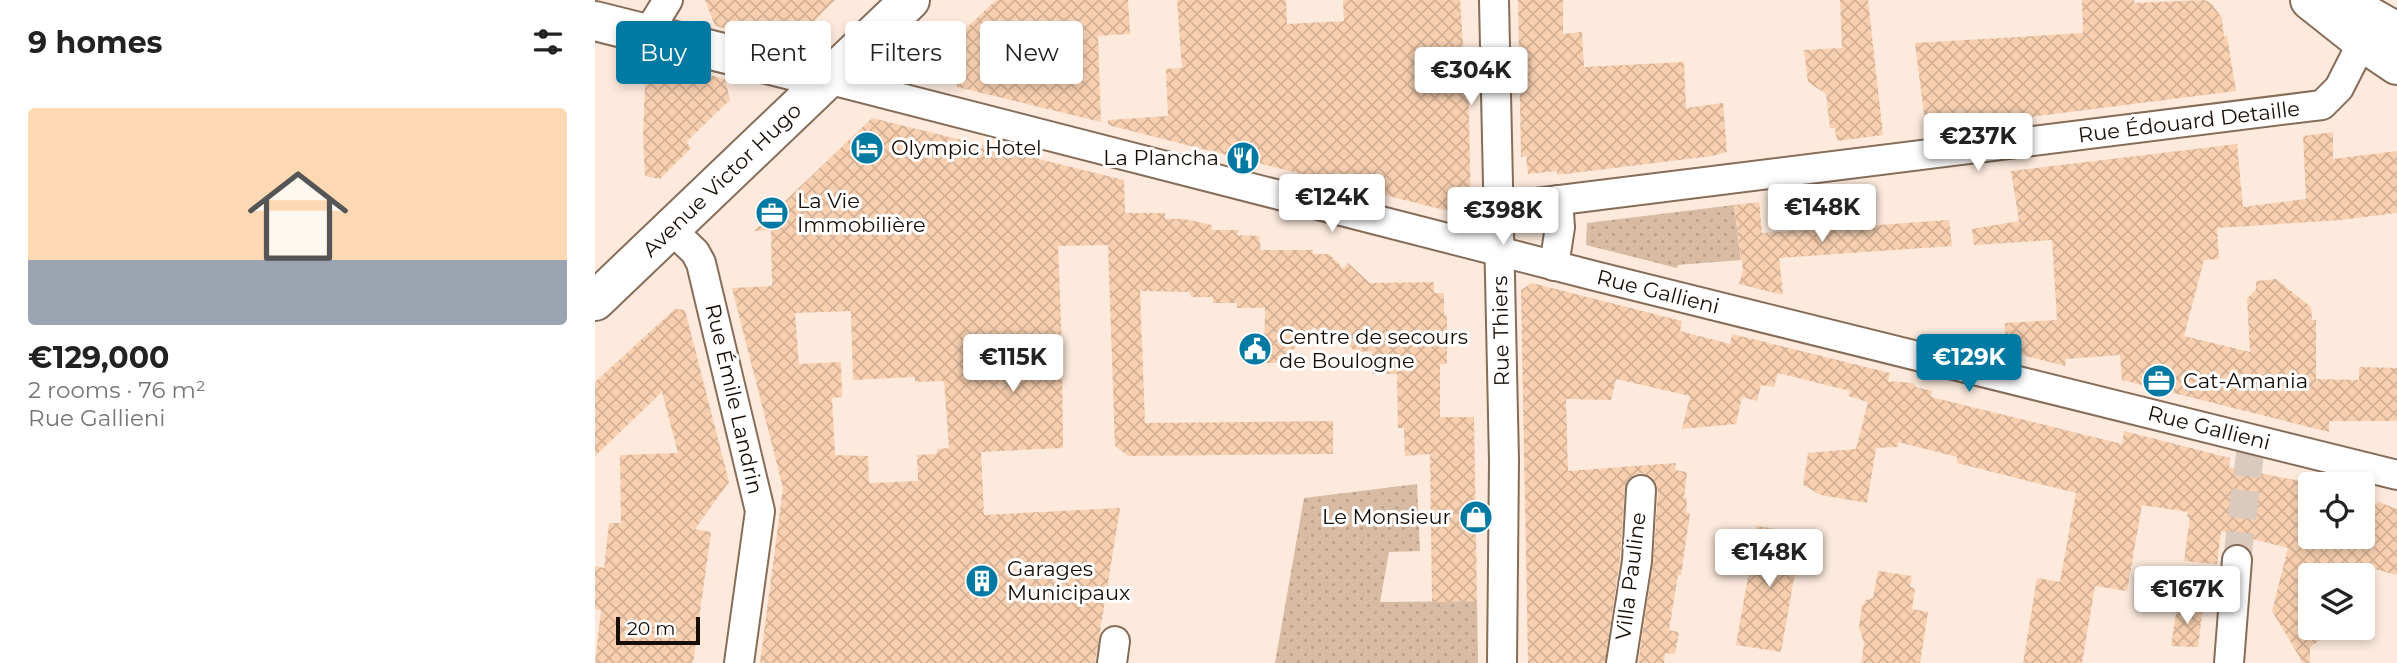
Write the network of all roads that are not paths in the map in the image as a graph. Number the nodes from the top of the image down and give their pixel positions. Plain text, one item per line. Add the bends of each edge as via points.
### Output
1 (669, 0) edge
2 (910, 0) edge
3 (1494, 0) edge
4 (2310, 0) edge
5 (2340, 0) edge
6 (595, 20) edge
7 (655, 21) edge
8 (616, 26) edge
9 (2378, 31) edge
10 (2397, 65) edge
11 (831, 75) edge
12 (831, 80) edge
13 (822, 84) edge
14 (1558, 200) junction
15 (1498, 216) junction
16 (672, 230) junction
17 (1472, 244) junction
18 (1499, 251) junction
19 (1554, 266) junction
20 (595, 301) edge
21 (2397, 475) edge
22 (1641, 490) dead end
23 (2237, 561) tunnel mouth
24 (739, 663) edge
25 (1502, 663) edge
26 (1621, 663) edge
27 (2229, 663) edge

1 - 7 street
2 - 11 street, Avenue Victor Hugo
3 - 15 street, Rue Thiers
4 - 9 street
5 - 9 street
6 - 8 street, Rue Gallieni
9 - 10 street
9 - 14 street, Rue Édouard Detaille via 2339,88 2322,104
12 - 17 street, Rue Gallieni
13 - 16 street, Avenue Victor Hugo
14 - 15 street, Rue Édouard Detaille
14 - 19 street via 1560,227
15 - 17 street
15 - 18 street, Rue Thiers
16 - 20 street, Avenue Victor Hugo
16 - 24 street, Rue Émile Landrin via 695,252 705,276 760,510
17 - 18 street, Rue Gallieni
18 - 19 street, Rue Gallieni
18 - 25 street, Rue Thiers
19 - 21 street, Rue Gallieni
22 - 26 street, Villa Pauline via 1637,561
23 - 27 street

